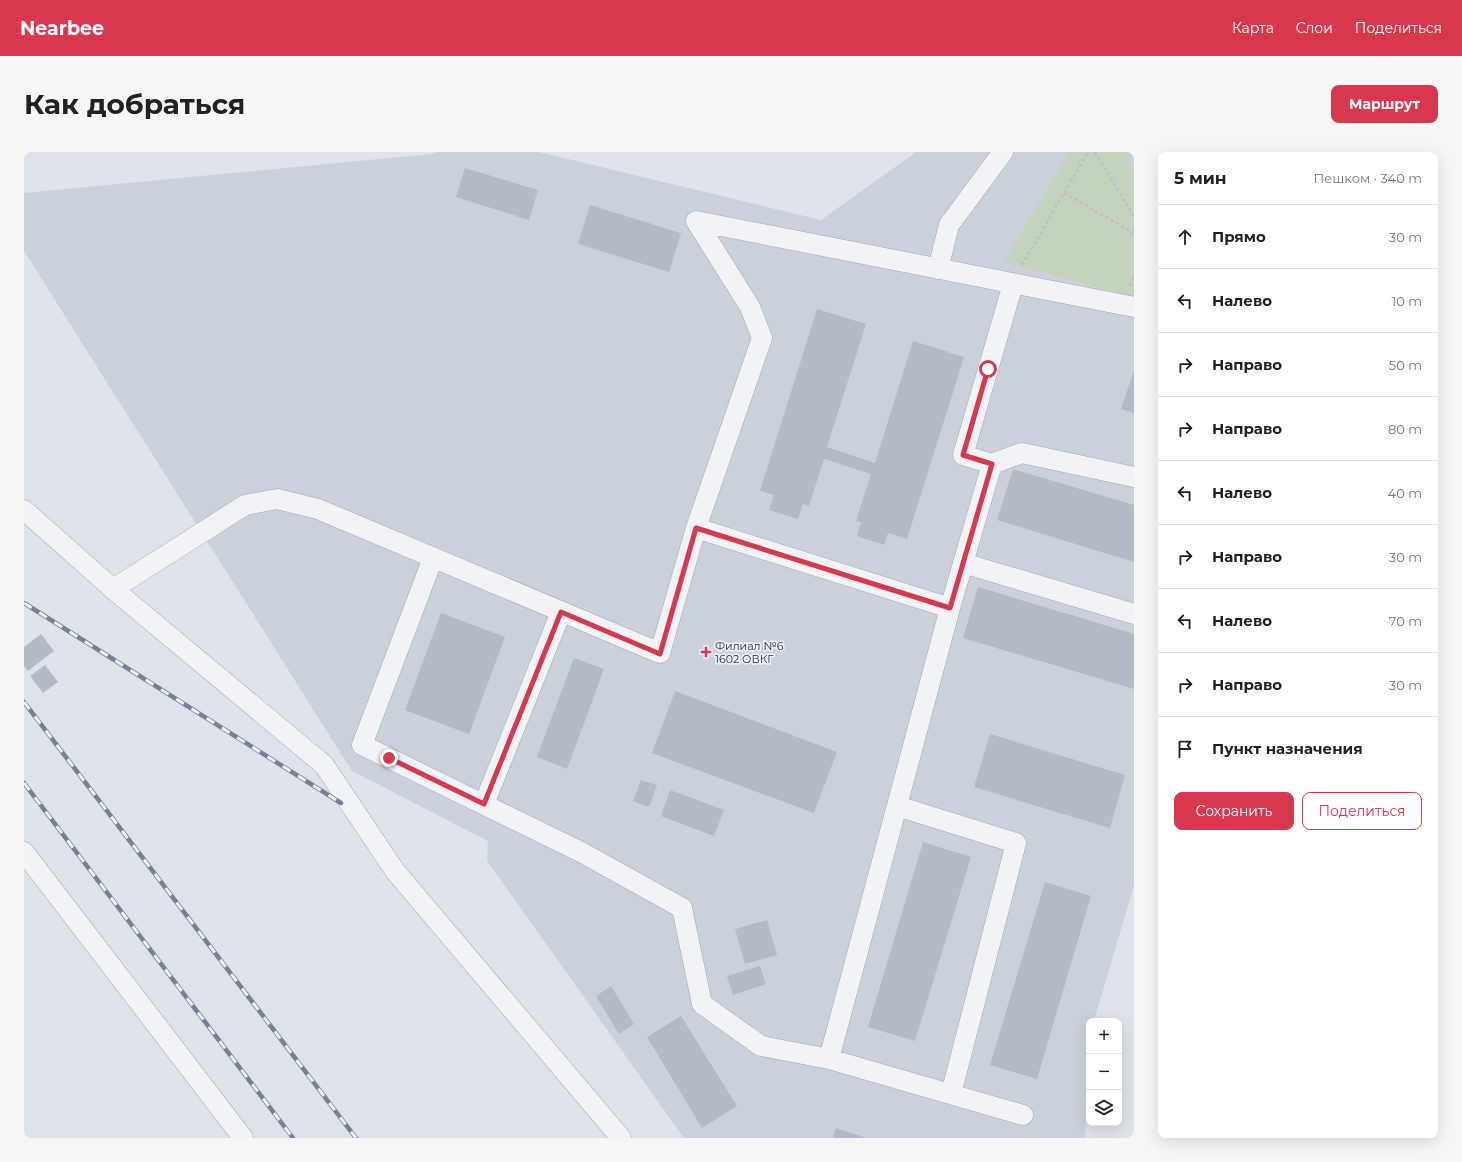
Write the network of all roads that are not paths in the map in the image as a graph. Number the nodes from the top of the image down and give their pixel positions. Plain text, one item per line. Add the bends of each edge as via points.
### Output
1 (1003, 152) edge
2 (938, 269) junction
3 (1013, 284) junction
4 (1134, 307) edge
5 (992, 464) junction
6 (1134, 477) edge
7 (24, 510) edge
8 (696, 528) junction
9 (433, 558) junction
10 (963, 563) junction
11 (113, 589) junction
12 (950, 608) junction
13 (561, 612) junction
14 (1134, 614) edge
15 (484, 804) junction
16 (897, 806) junction
17 (24, 852) edge
18 (829, 1059) junction
19 (951, 1094) junction
20 (1023, 1115) dead end
21 (243, 1138) edge
22 (621, 1138) edge

1 - 2 street via 949,225
2 - 3 street
2 - 8 street via 696,220 750,307 762,338
3 - 4 street
3 - 5 street via 963,455
5 - 6 street via 1022,453
5 - 10 street
7 - 11 street
8 - 12 street
8 - 13 street via 660,654
9 - 11 street via 318,509 277,499 244,505
9 - 13 street
9 - 15 street via 362,745
10 - 12 street
10 - 14 street
11 - 22 street via 324,765 395,871
12 - 16 street
13 - 15 street
15 - 18 street via 582,852 682,908 702,1004 761,1046
16 - 18 street
16 - 19 street via 1016,843
17 - 21 street
18 - 19 street
19 - 20 street

